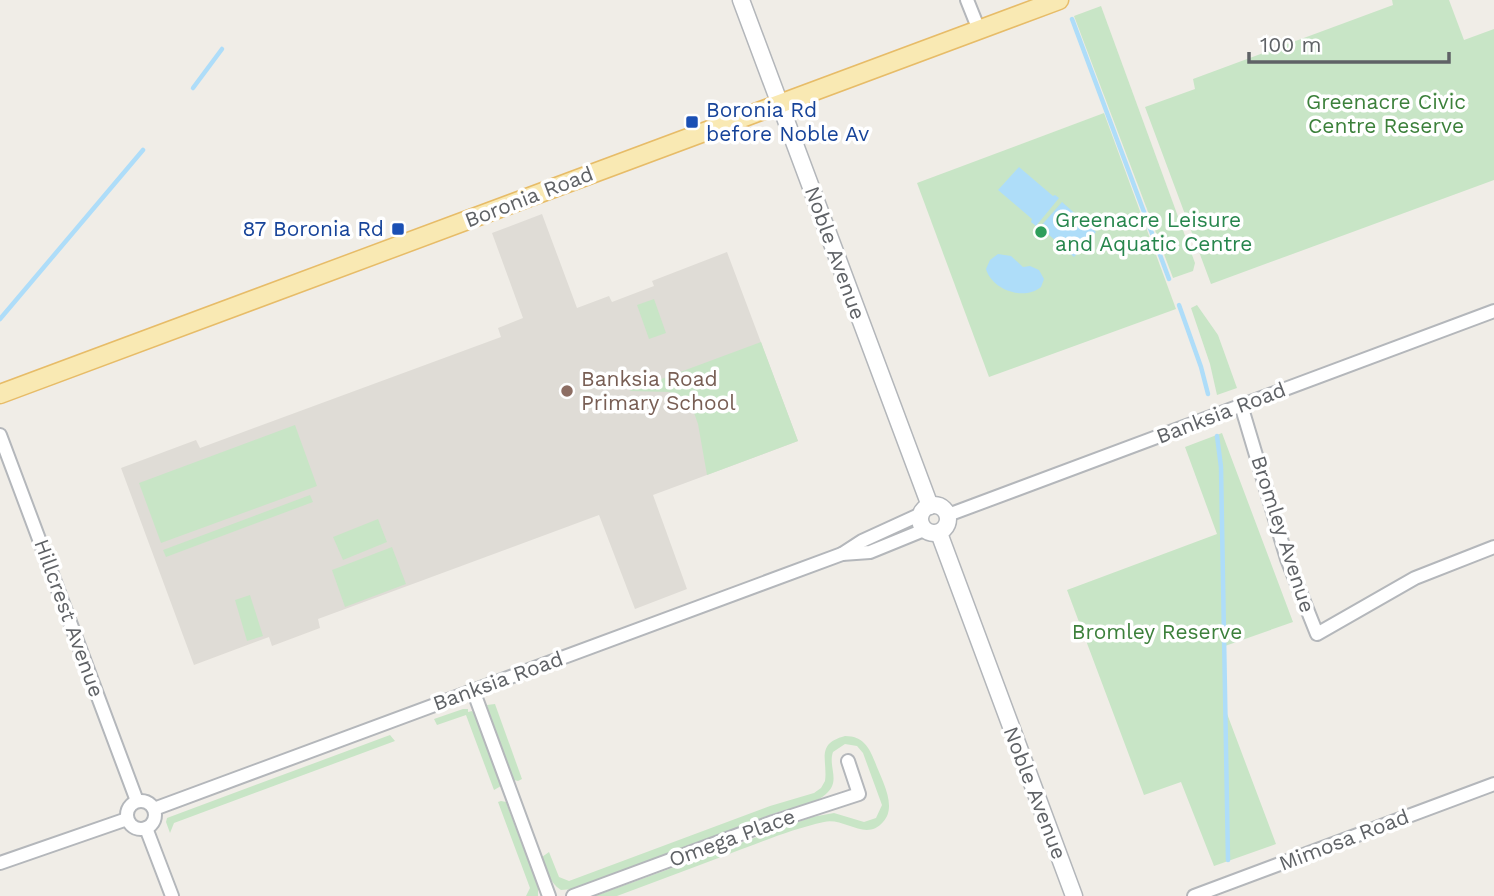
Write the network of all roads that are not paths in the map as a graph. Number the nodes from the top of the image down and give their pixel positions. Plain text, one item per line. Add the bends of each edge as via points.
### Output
1 (741, 0) edge
2 (967, 0) edge
3 (1059, 0) edge
4 (979, 30) junction
5 (779, 104) junction
6 (1494, 311) edge
7 (0, 394) edge
8 (1241, 405) junction
9 (0, 435) edge
10 (948, 515) joint
11 (928, 521) junction
12 (1494, 547) edge
13 (473, 690) junction
14 (848, 761) dead end
15 (1494, 784) edge
16 (137, 801) junction
17 (154, 809) junction
18 (127, 819) junction
19 (146, 828) junction
20 (0, 863) edge
21 (172, 896) edge
22 (549, 896) edge
23 (573, 896) edge
24 (1074, 896) edge
25 (1196, 896) edge

1 - 5 street, Noble Avenue
2 - 4 street
3 - 4 main road, Boronia Road
4 - 5 main road, Boronia Road
5 - 7 main road, Boronia Road
5 - 11 street, Noble Avenue
6 - 8 street, Banksia Road
8 - 10 street, Banksia Road
8 - 12 street, Bromley Avenue via 1287,559 1317,634 1415,578
9 - 16 street, Hillcrest Avenue
10 - 11 street via 946,528
11 - 13 street, Banksia Road via 870,552 842,554
11 - 24 street, Noble Avenue
13 - 17 street, Banksia Road
13 - 22 street
14 - 23 street, Omega Place via 859,794
15 - 25 street, Mimosa Road
16 - 17 street
16 - 18 street via 127,810
17 - 19 street via 153,822
18 - 19 street via 137,829
18 - 20 street
19 - 21 street

